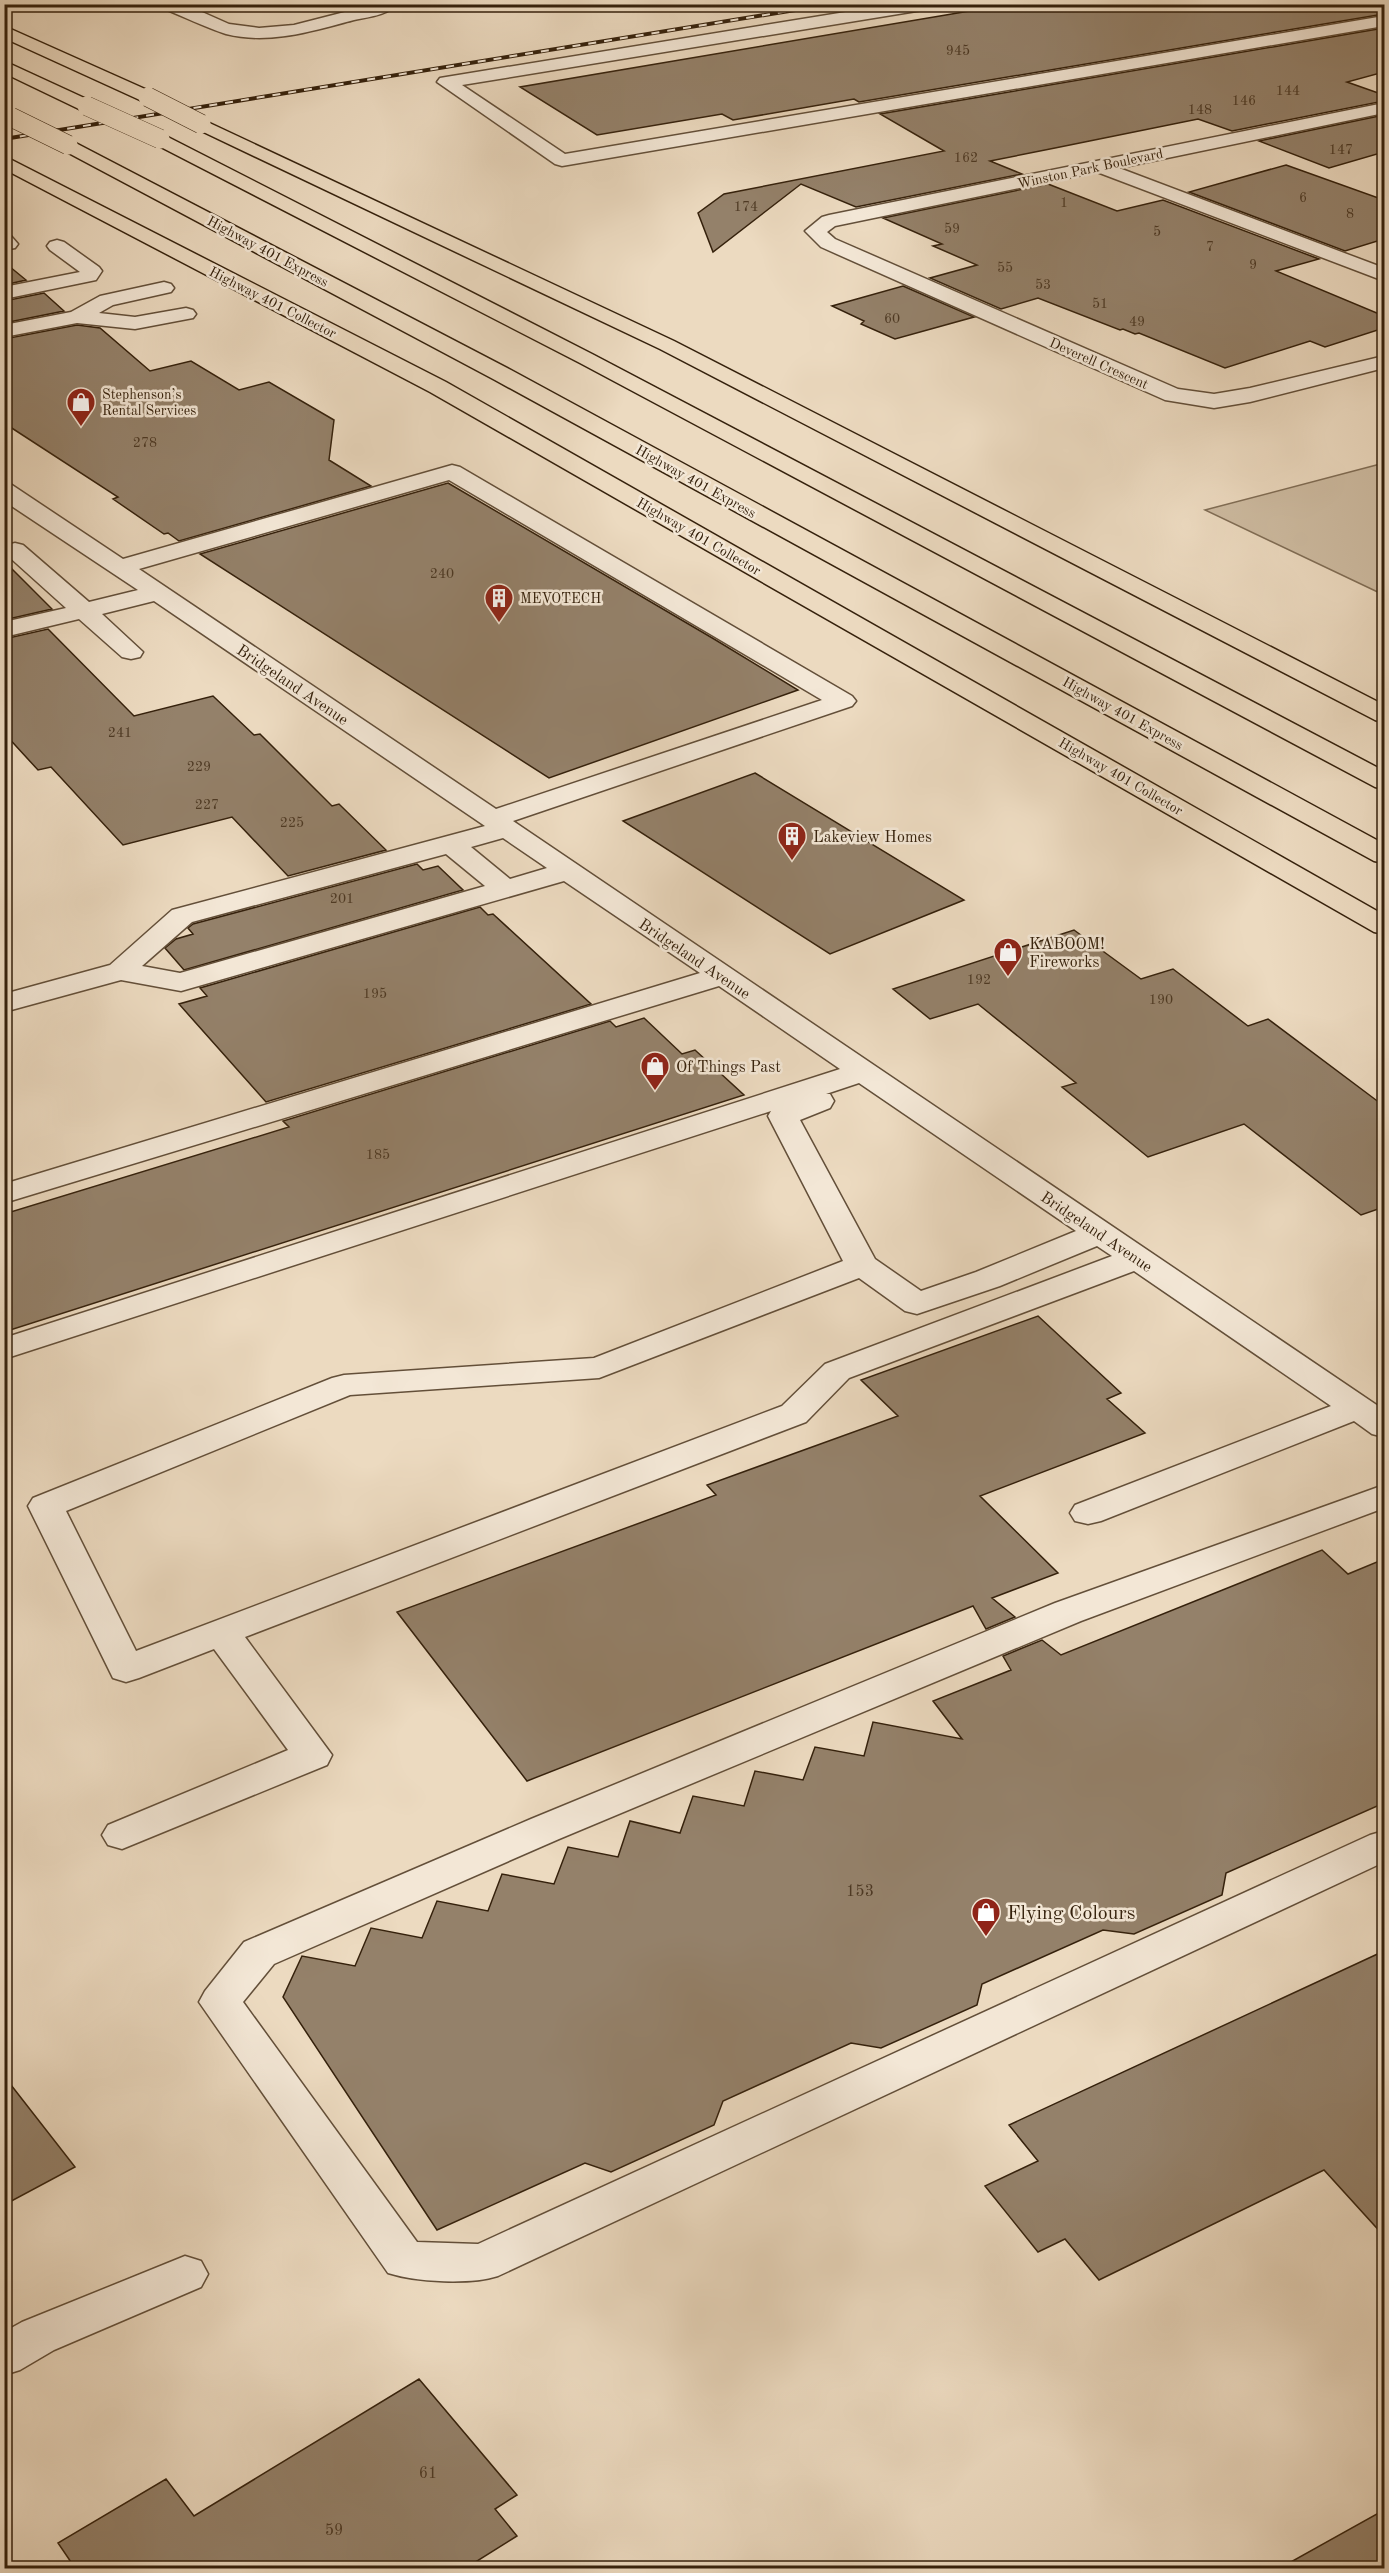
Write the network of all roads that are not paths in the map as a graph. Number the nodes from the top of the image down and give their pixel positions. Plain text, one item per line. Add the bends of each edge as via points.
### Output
1 (168, 4) edge
2 (388, 4) edge
3 (928, 4) edge
4 (1384, 21) edge
5 (4, 31) edge
6 (4, 66) edge
7 (1384, 108) edge
8 (8, 115) edge
9 (4, 161) edge
10 (1098, 166) junction
11 (828, 243) joint
12 (57, 246) dead end
13 (1384, 275) edge
14 (164, 288) dead end
15 (4, 293) edge
16 (186, 314) dead end
17 (77, 316) junction
18 (4, 331) edge
19 (1384, 362) edge
20 (4, 490) edge
21 (15, 550) dead end
22 (118, 568) junction
23 (156, 593) junction
24 (84, 611) junction
25 (4, 630) edge
26 (131, 652) dead end
27 (1384, 715) edge
28 (1384, 781) edge
29 (499, 824) junction
30 (451, 844) junction
31 (1384, 855) edge
32 (568, 871) junction
33 (505, 889) junction
34 (1384, 926) edge
35 (120, 970) junction
36 (722, 976) junction
37 (4, 1003) edge
38 (868, 1076) junction
39 (4, 1194) edge
40 (1100, 1233) junction
41 (1137, 1258) junction
42 (862, 1265) junction
43 (4, 1349) edge
44 (1371, 1417) edge
45 (1384, 1496) edge
46 (1088, 1513) dead end
47 (221, 1632) junction
48 (122, 1835) dead end
49 (1384, 1845) edge
50 (185, 2274) dead end
51 (4, 2356) edge

1 - 2 street via 239,31 256,33 280,32
3 - 4 street via 446,82 562,160
5 - 27 highway, bridge via 667,345
6 - 28 highway, bridge via 160,139 587,359
7 - 10 street, Winston Park Boulevard
8 - 31 highway, Highway 401 Express, bridge via 503,375
9 - 34 highway, Highway 401 Collector via 438,387
10 - 11 street, Winston Park Boulevard via 830,221 815,231
10 - 13 street
11 - 19 street, Deverell Crescent via 1173,395 1214,401
12 - 15 street via 92,272 89,276
14 - 17 street via 107,300
16 - 17 street via 135,323
17 - 18 street
20 - 22 street, Bridgeland Avenue
21 - 24 street
22 - 23 street, Bridgeland Avenue
22 - 29 street via 452,472 843,701
23 - 24 street
23 - 29 street, Bridgeland Avenue
24 - 25 street
24 - 26 street
29 - 30 street
29 - 32 street, Bridgeland Avenue
30 - 33 street
30 - 35 street via 182,916
32 - 33 street
32 - 36 street, Bridgeland Avenue
33 - 35 street via 181,982
35 - 37 street
36 - 38 street, Bridgeland Avenue
36 - 39 street
38 - 40 street, Bridgeland Avenue
38 - 42 street via 783,1116
38 - 43 street
40 - 41 street, Bridgeland Avenue
40 - 42 street via 917,1304
41 - 44 street, Bridgeland Avenue
41 - 47 street via 837,1371 794,1414
42 - 47 street via 599,1368 344,1385 46,1506 126,1669
44 - 46 street
45 - 49 street via 1068,1612 545,1829 259,1953 220,2002 404,2260 482,2263
47 - 48 street via 313,1755
50 - 51 street via 38,2336

